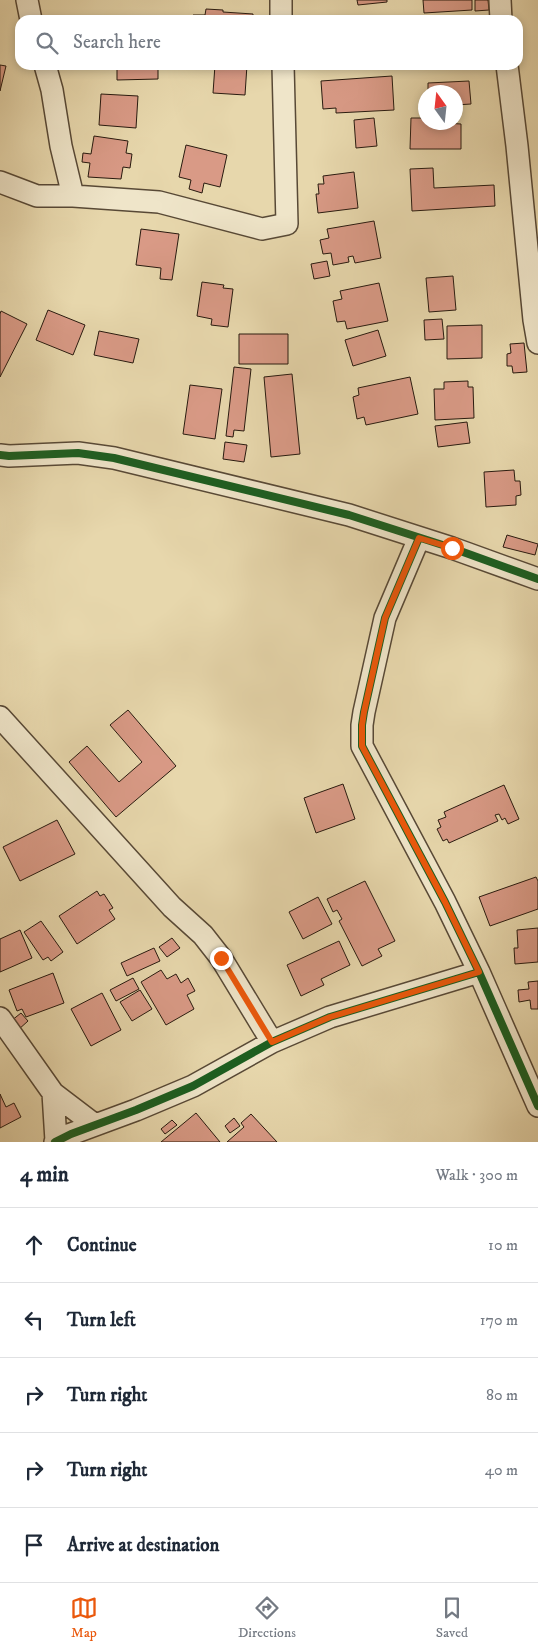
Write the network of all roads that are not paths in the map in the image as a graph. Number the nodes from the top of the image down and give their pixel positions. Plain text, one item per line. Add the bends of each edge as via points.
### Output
1 (27, 0) edge
2 (281, 0) edge
3 (500, 0) edge
4 (30, 15) edge
5 (281, 15) edge
6 (501, 15) edge
7 (46, 70) edge
8 (283, 70) edge
9 (508, 70) edge
10 (0, 182) edge
11 (73, 196) junction
12 (538, 343) edge
13 (0, 455) edge
14 (419, 538) junction
15 (538, 580) edge
16 (0, 717) edge
17 (479, 972) junction
18 (0, 1018) edge
19 (272, 1042) junction
20 (52, 1093) junction
21 (538, 1106) edge
22 (95, 1125) junction
23 (55, 1142) edge

1 - 4 street
2 - 5 street
3 - 6 street
7 - 11 street
8 - 11 street via 286,224 262,229 159,202
9 - 12 street
10 - 11 street via 37,196
13 - 14 street via 78,453 114,458 349,515
14 - 15 street
14 - 17 street via 385,618 364,712 362,746
16 - 19 street via 172,907 203,935 221,958
17 - 19 street via 330,1017
17 - 21 street
18 - 20 street
19 - 22 street via 193,1086
20 - 22 street
20 - 23 street
22 - 23 street

